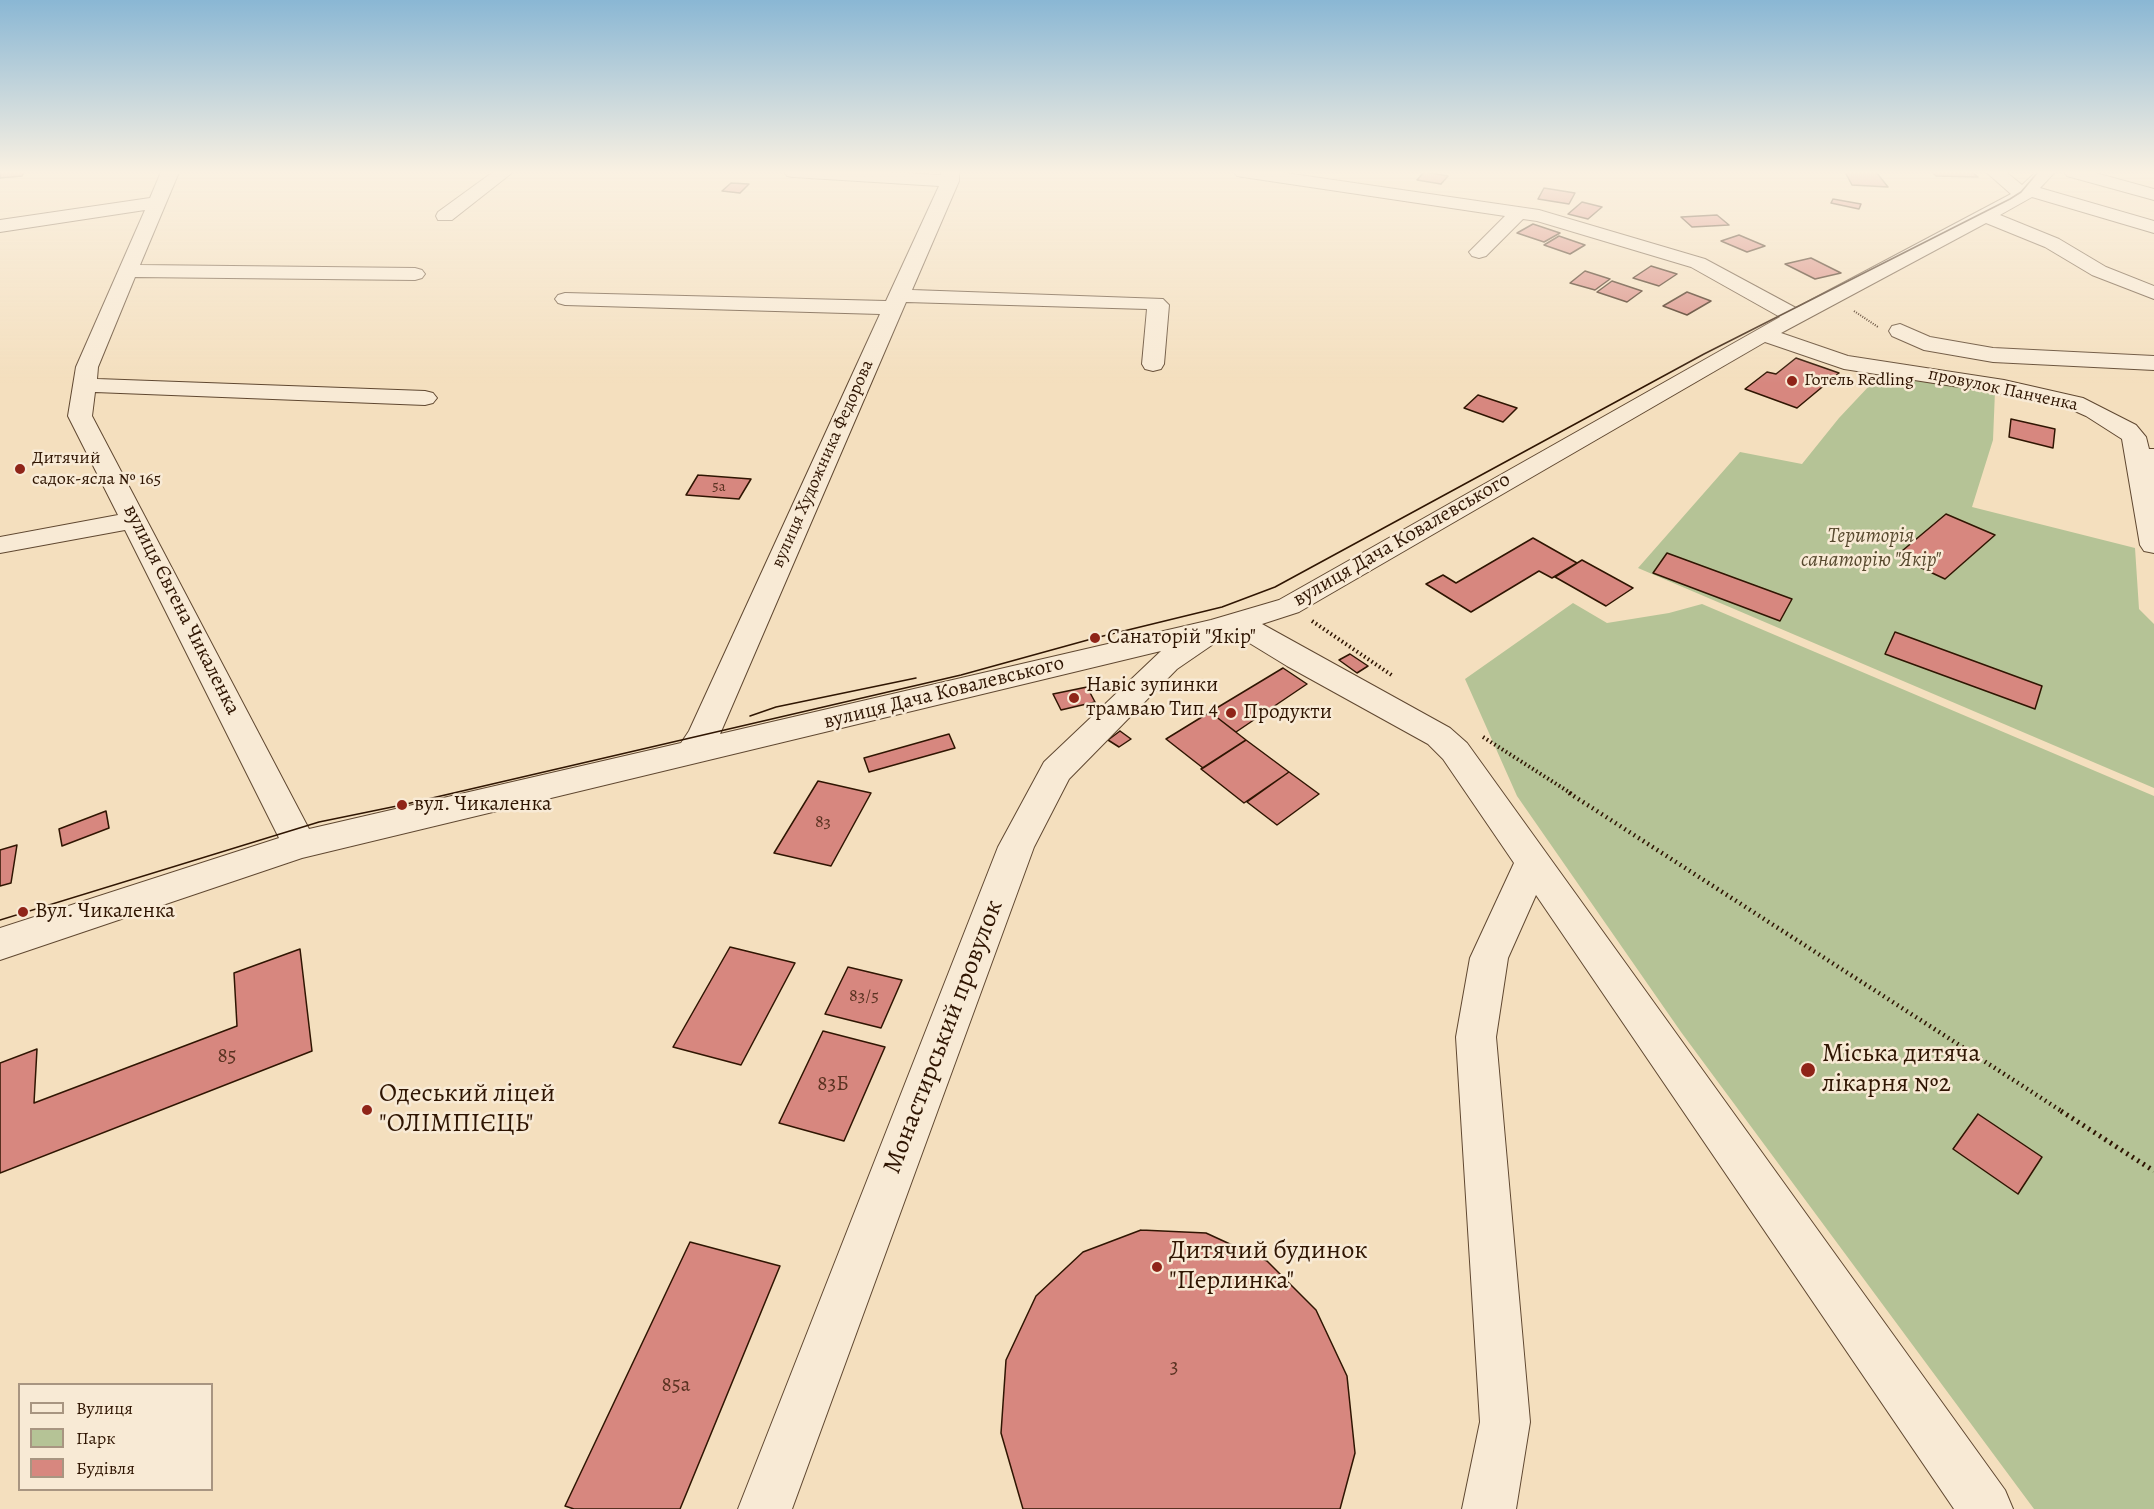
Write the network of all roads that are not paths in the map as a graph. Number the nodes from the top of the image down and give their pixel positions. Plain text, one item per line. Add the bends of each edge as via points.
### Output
1 (140, 242) edge
2 (921, 242) edge
3 (1489, 242) edge
4 (1626, 242) edge
5 (1937, 242) edge
6 (2051, 242) edge
7 (1479, 252) dead end
8 (129, 271) junction
9 (414, 273) dead end
10 (2154, 293) edge
11 (566, 299) dead end
12 (895, 302) junction
13 (1816, 307) junction
14 (1900, 331) dead end
15 (1763, 334) junction
16 (2154, 363) edge
17 (1153, 364) dead end
18 (84, 385) junction
19 (425, 398) dead end
20 (2146, 456) edge
21 (135, 520) junction
22 (2154, 545) edge
23 (0, 546) edge
24 (1225, 624) junction
25 (691, 754) junction
26 (300, 845) junction
27 (1533, 861) junction
28 (0, 944) edge
29 (765, 1509) edge
30 (1489, 1509) edge
31 (1986, 1509) edge

1 - 8 street, вулиця Євгена Чикаленка
2 - 12 street, вулиця Художника Федорова
3 - 7 street
4 - 13 street via 1698,263
5 - 13 street, вулиця Дача Ковалевського
6 - 10 street via 2099,271
8 - 9 street
8 - 18 street, вулиця Євгена Чикаленка via 87,367
11 - 12 street
12 - 17 street via 1156,303
12 - 25 street, вулиця Художника Федорова via 704,734
13 - 15 street, вулиця Дача Ковалевського
14 - 16 street via 1924,343 1993,355
15 - 20 street, провулок Панченка via 1844,362 2004,387 2075,403 2127,430
15 - 24 street, вулиця Дача Ковалевського via 1289,606
18 - 19 street
18 - 21 street, вулиця Євгена Чикаленка via 80,416
20 - 22 street, провулок Панченка
21 - 23 street
21 - 26 street, вулиця Євгена Чикаленка
24 - 25 street, вулиця Дача Ковалевського
24 - 27 street via 1298,659 1448,742
24 - 29 street, Монастирський провулок via 1166,662 1056,771 1016,847
25 - 26 street, вулиця Дача Ковалевського
26 - 28 street, вулиця Дача Ковалевського
27 - 30 street via 1489,958 1476,1037 1505,1422
27 - 31 street

